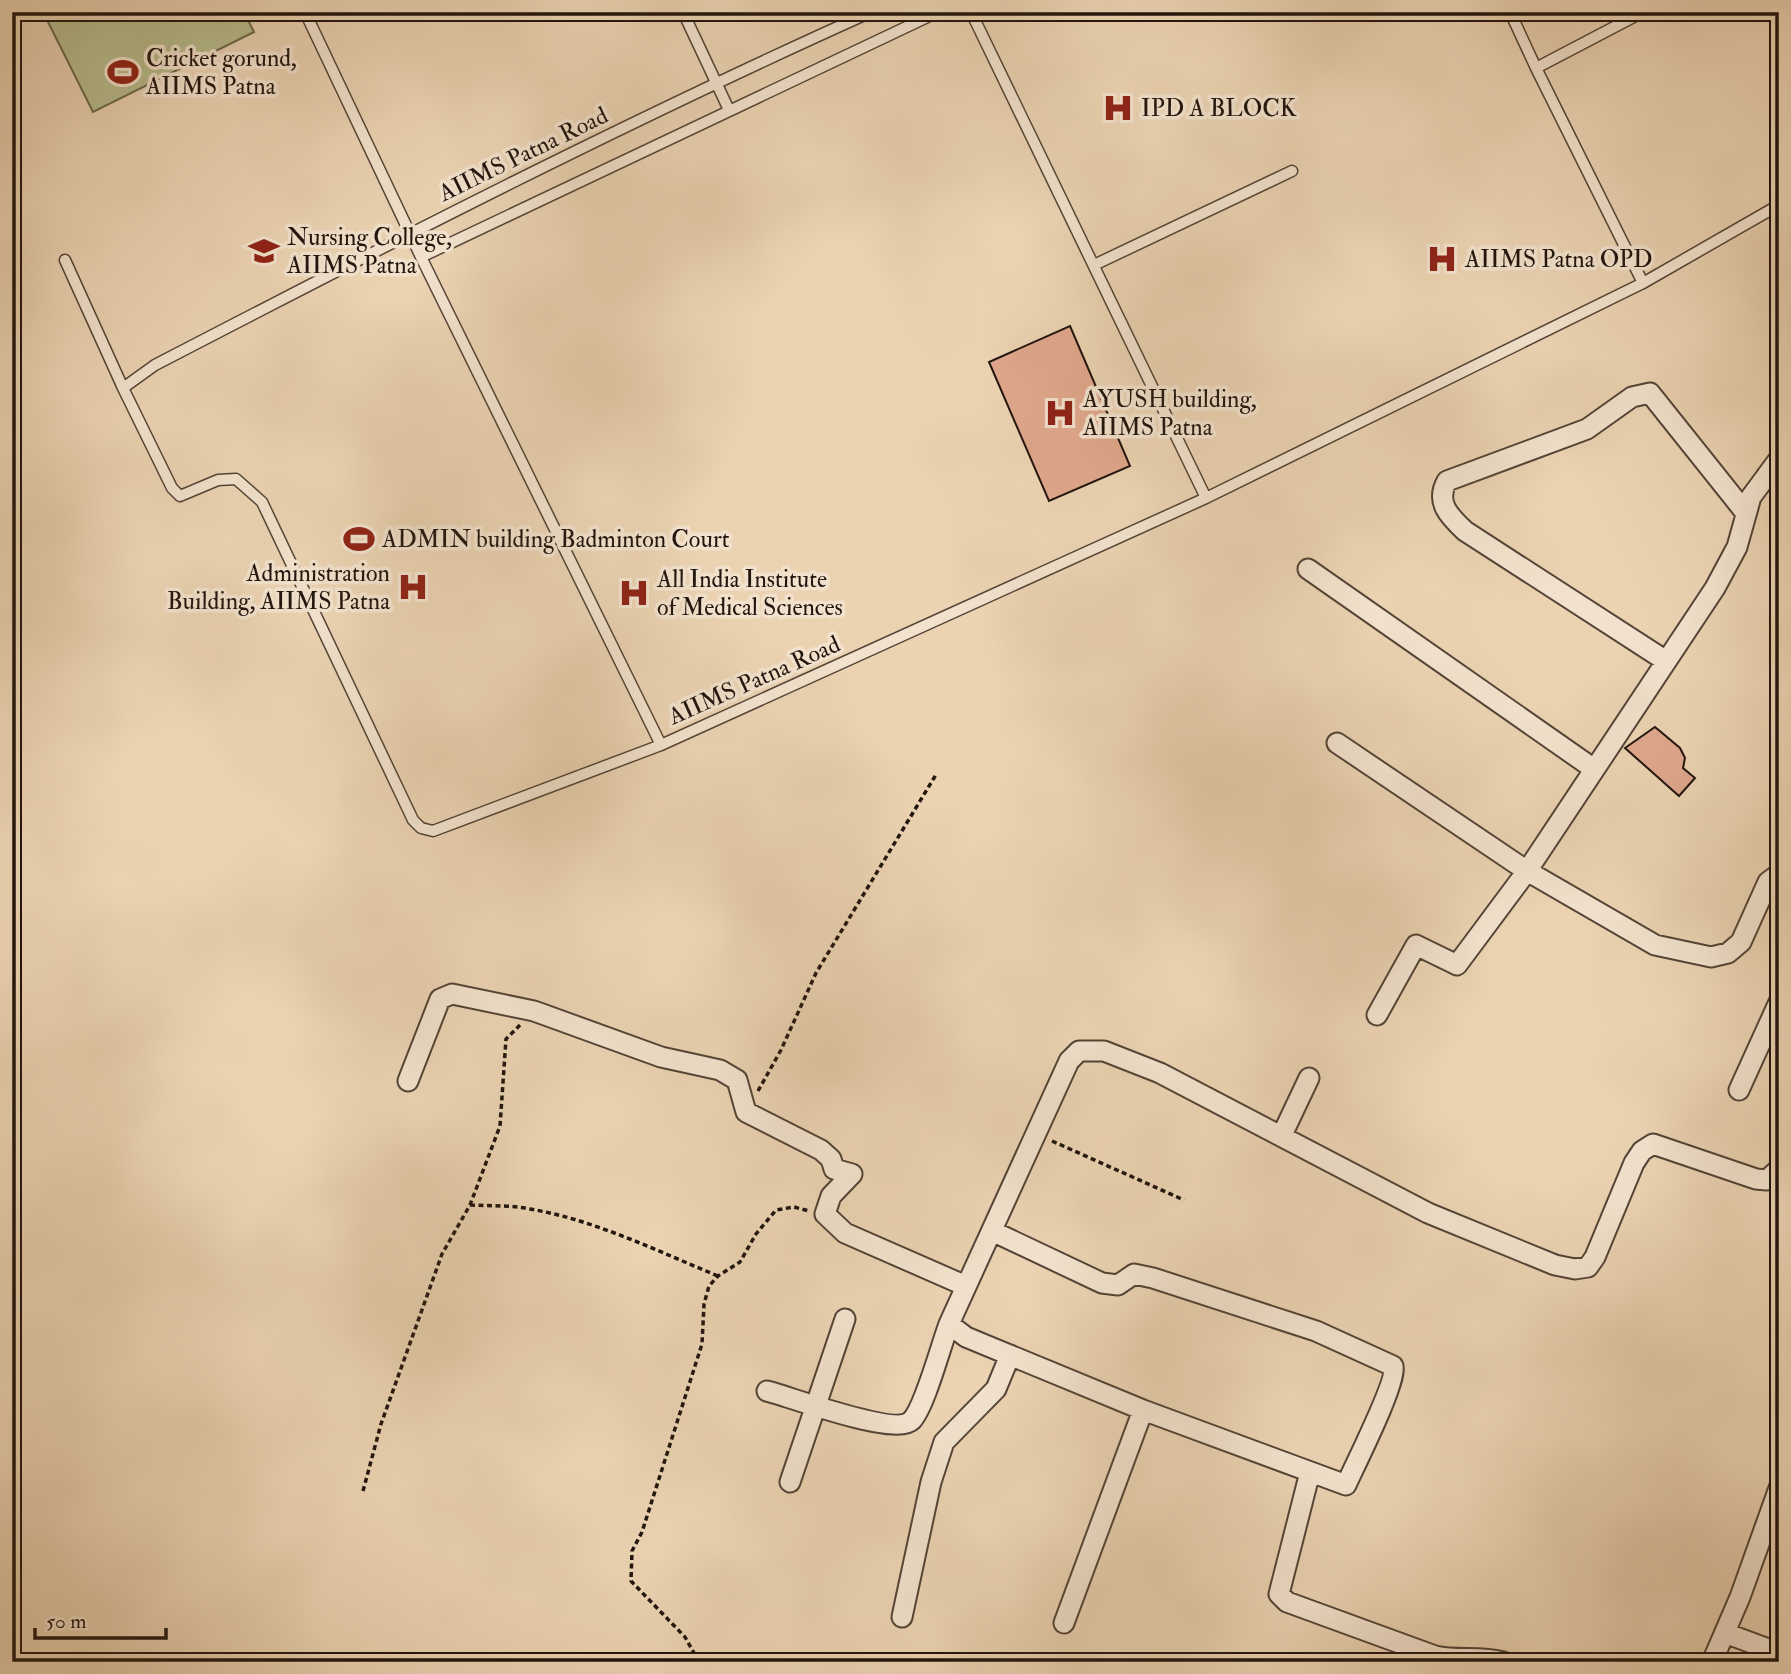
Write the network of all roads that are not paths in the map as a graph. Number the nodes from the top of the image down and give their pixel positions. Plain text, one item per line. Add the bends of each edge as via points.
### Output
1 (305, 12) edge
2 (683, 12) edge
3 (872, 12) edge
4 (938, 12) edge
5 (971, 12) edge
6 (1510, 12) edge
7 (1643, 12) edge
8 (1536, 68) junction
9 (715, 82) junction
10 (729, 110) junction
11 (1292, 171) dead end
12 (1779, 205) edge
13 (409, 233) junction
14 (421, 257) junction
15 (65, 260) dead end
16 (1094, 265) junction
17 (1643, 283) junction
18 (122, 387) junction
19 (1779, 459) edge
20 (1206, 498) junction
21 (1745, 512) junction
22 (1308, 569) dead end
23 (1666, 661) junction
24 (1337, 743) dead end
25 (661, 745) junction
26 (1594, 769) junction
27 (1527, 871) junction
28 (1779, 874) edge
29 (1779, 1002) edge
30 (1377, 1015) dead end
31 (1309, 1078) dead end
32 (408, 1081) dead end
33 (1739, 1090) dead end
34 (1282, 1135) junction
35 (1779, 1169) edge
36 (992, 1231) junction
37 (966, 1286) junction
38 (845, 1319) dead end
39 (949, 1324) junction
40 (1010, 1355) junction
41 (767, 1391) dead end
42 (817, 1405) junction
43 (1143, 1410) junction
44 (1310, 1472) junction
45 (790, 1482) dead end
46 (1779, 1488) edge
47 (902, 1617) dead end
48 (1064, 1623) dead end
49 (1725, 1633) junction
50 (1779, 1653) edge
51 (1503, 1662) edge
52 (1712, 1662) edge

1 - 13 lane
2 - 9 lane
3 - 9 lane, AIIMS Patna Road
4 - 10 lane
5 - 16 lane
6 - 8 lane
7 - 8 lane
8 - 17 lane
9 - 10 lane
9 - 13 lane, AIIMS Patna Road
10 - 14 lane
11 - 16 lane
12 - 17 lane, AIIMS Patna Road
13 - 14 lane, AIIMS Patna Road
13 - 18 lane via 155,365
14 - 25 lane, AIIMS Patna Road
15 - 18 lane
16 - 20 lane
17 - 20 lane, AIIMS Patna Road
18 - 25 lane via 180,496 218,480 236,480 262,502 413,820 421,828 433,831
19 - 21 street
20 - 25 lane, AIIMS Patna Road
21 - 23 street via 1728,565
21 - 23 street via 1650,393 1632,397 1587,429 1447,481 1441,491 1443,504 1465,531
22 - 26 street
23 - 26 street
24 - 27 street
26 - 27 street
27 - 28 street via 1656,944 1711,957 1728,953 1741,942 1768,882
27 - 30 street via 1457,965 1416,945
29 - 33 street
31 - 34 street
32 - 37 street via 440,999 452,994 534,1011 661,1057 720,1070 737,1080 746,1112 821,1150 834,1169 852,1174 831,1196 825,1214 845,1233
34 - 35 street via 1427,1213 1575,1269 1588,1267 1595,1257 1634,1163 1653,1144 1756,1179 1767,1180
34 - 36 street via 1160,1073 1104,1051 1079,1051 1069,1061
36 - 37 street
36 - 44 street via 1102,1283 1118,1285 1134,1274 1153,1278 1316,1331 1393,1366 1388,1392 1346,1485
37 - 39 street
38 - 42 street
39 - 40 street via 966,1337
39 - 42 street via 911,1422 887,1425
40 - 43 street
40 - 47 street via 996,1389 944,1442
41 - 42 street
42 - 45 street
43 - 44 street
43 - 48 street
44 - 51 street via 1279,1594 1287,1602 1435,1656
46 - 49 street
49 - 50 street
49 - 52 street

